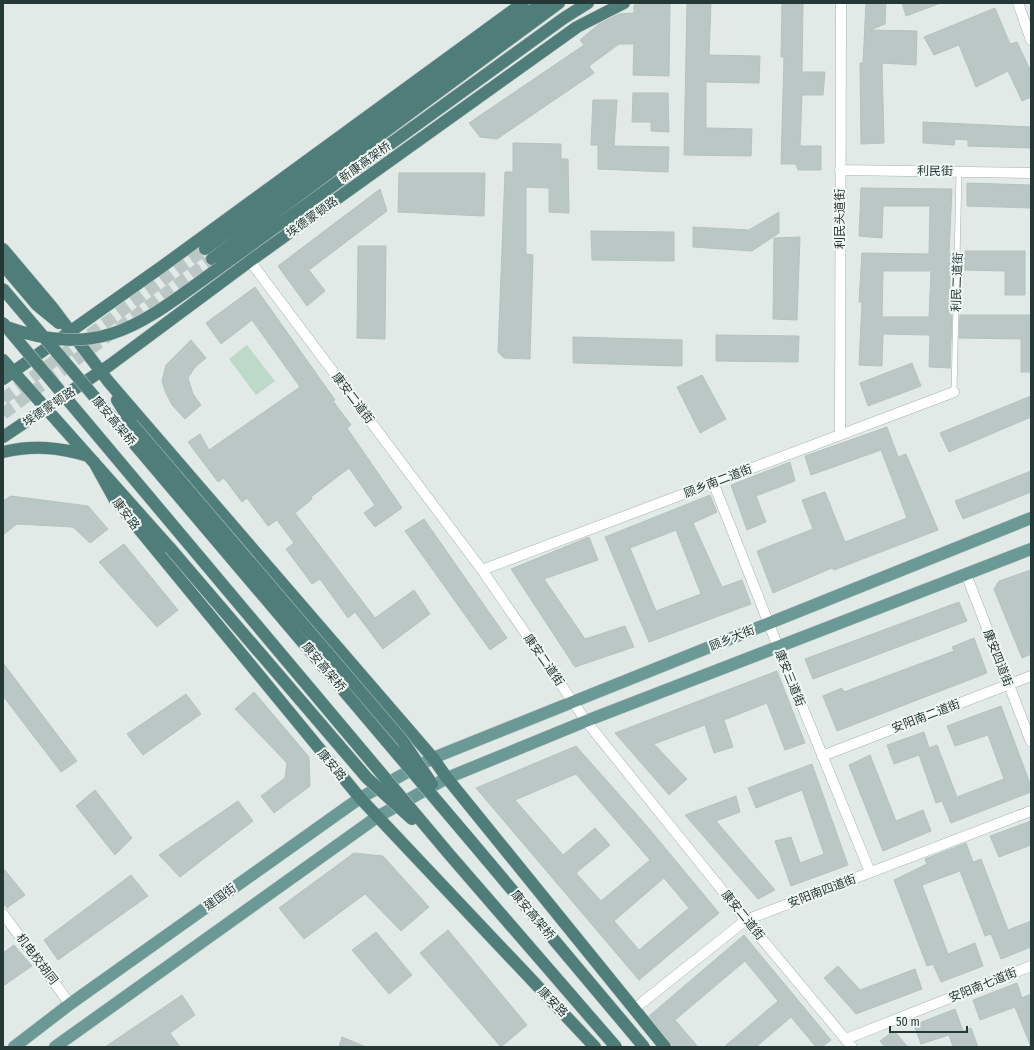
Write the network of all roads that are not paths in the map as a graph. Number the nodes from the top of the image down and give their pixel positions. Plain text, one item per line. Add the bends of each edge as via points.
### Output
1 (523, 3) edge
2 (542, 3) edge
3 (559, 3) edge
4 (588, 3) edge
5 (624, 3) edge
6 (841, 3) edge
7 (1018, 3) edge
8 (1031, 40) edge
9 (840, 170) junction
10 (960, 172) junction
11 (1031, 173) edge
12 (3, 249) edge
13 (250, 261) junction
14 (3, 265) edge
15 (3, 289) edge
16 (3, 325) edge
17 (68, 328) junction
18 (3, 360) edge
19 (13, 371) junction
20 (3, 379) edge
21 (108, 381) junction
22 (954, 392) joint
23 (47, 409) junction
24 (840, 435) junction
25 (3, 437) edge
26 (3, 452) edge
27 (92, 459) junction
28 (713, 482) junction
29 (1031, 518) edge
30 (1031, 549) edge
31 (482, 570) junction
32 (966, 574) junction
33 (768, 624) junction
34 (778, 647) junction
35 (1031, 676) edge
36 (1009, 684) junction
37 (572, 702) junction
38 (586, 722) junction
39 (1031, 742) edge
40 (822, 756) junction
41 (434, 758) junction
42 (447, 778) junction
43 (360, 798) junction
44 (1031, 811) edge
45 (377, 817) junction
46 (471, 840) junction
47 (449, 854) junction
48 (870, 872) junction
49 (3, 914) edge
50 (746, 920) junction
51 (1031, 966) edge
52 (70, 1004) junction
53 (634, 1009) junction
54 (849, 1043) edge
55 (14, 1047) edge
56 (55, 1047) edge
57 (595, 1047) edge
58 (616, 1047) edge
59 (644, 1047) edge
60 (665, 1047) edge

1 - 19 highway
2 - 3 highway, 埃德蒙顿路 via 209,254
4 - 16 highway, 新康高架桥, bridge via 138,324 100,337 78,340 36,336
5 - 13 highway, 埃德蒙顿路 via 577,27
6 - 9 street, 利民头道街
7 - 8 street
9 - 10 street, 利民街
9 - 24 street, 利民头道街
10 - 11 street, 利民街
10 - 22 lane, 利民二道街
12 - 17 highway
13 - 23 highway, 埃德蒙顿路
13 - 31 street, 康安二道街
14 - 17 highway via 47,314
15 - 46 highway, 康安高架桥, bridge
16 - 47 highway, 康安高架桥, bridge
17 - 21 highway
18 - 19 highway, 康安路
19 - 20 highway
19 - 23 highway, 康安路
21 - 41 highway
21 - 46 highway, bridge via 132,424 402,740
22 - 24 street, 顾乡南二道街
23 - 25 highway, 埃德蒙顿路
23 - 27 highway, 康安路
24 - 28 street, 顾乡南二道街
26 - 27 highway via 18,448 42,447 69,450
27 - 43 highway, 康安路 via 115,500
27 - 47 highway, 康安路, bridge via 368,778
28 - 31 street, 顾乡南二道街
28 - 33 street, 康安三道街
29 - 33 main road, 顾乡大街
30 - 32 main road, 顾乡大街
31 - 37 street, 康安二道街
32 - 34 main road, 顾乡大街
32 - 36 street, 康安四道街
33 - 34 street, 康安三道街
33 - 37 main road, 顾乡大街
34 - 38 main road, 顾乡大街
34 - 40 street, 康安三道街
35 - 36 street, 安阳南二道街
36 - 39 street, 康安四道街
36 - 40 street, 安阳南二道街
37 - 38 street, 康安二道街
37 - 41 main road, 顾乡大街
38 - 42 main road, 顾乡大街
38 - 50 street, 康安二道街
40 - 48 street, 康安三道街
41 - 42 highway
41 - 43 main road, 建国街
42 - 45 main road
42 - 53 highway
43 - 45 highway, 康安路
43 - 52 main road, 建国街
44 - 48 street, 安阳南四道街
45 - 56 main road
45 - 57 highway, 康安路
46 - 59 highway, 康安高架桥, bridge
47 - 58 highway, 康安高架桥, bridge
48 - 50 street, 安阳南四道街
49 - 52 street, 机电校胡同
50 - 53 street, 安阳南四道街
50 - 54 street, 康安二道街
51 - 54 street, 安阳南七道街
52 - 55 main road, 建国街
53 - 60 highway

